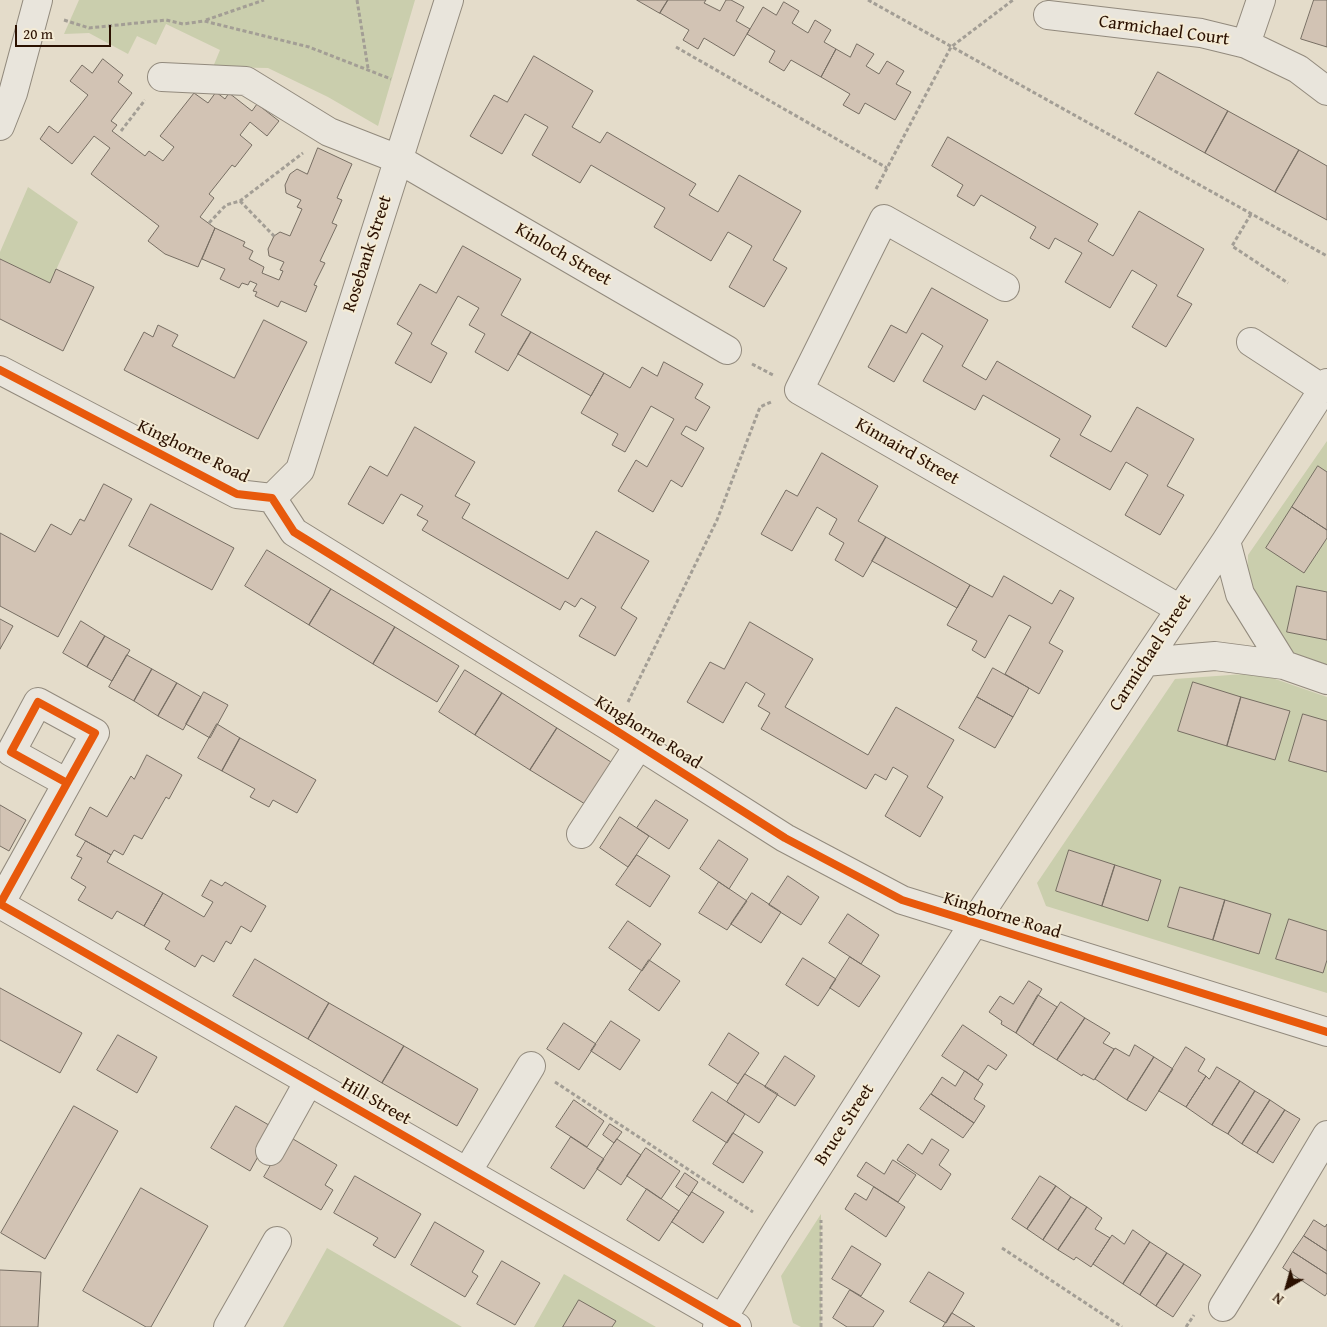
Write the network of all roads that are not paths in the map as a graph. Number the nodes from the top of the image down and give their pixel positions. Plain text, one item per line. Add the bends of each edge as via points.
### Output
1 (449, 0) edge
2 (1260, 0) edge
3 (37, 6) edge
4 (1048, 15) dead end
5 (1246, 44) junction
6 (162, 77) road end
7 (1327, 92) edge
8 (0, 126) edge
9 (398, 159) junction
10 (1005, 286) dead end
11 (1251, 342) dead end
12 (727, 350) road end
13 (0, 370) edge
14 (1325, 386) edge
15 (1327, 423) edge
16 (1300, 425) junction
17 (272, 498) junction
18 (1226, 542) junction
19 (1180, 609) junction
20 (1145, 662) junction
21 (1284, 665) junction
22 (1327, 680) edge
23 (639, 745) junction
24 (67, 783) dead end
25 (581, 834) dead end
26 (0, 904) edge
27 (974, 923) junction
28 (1327, 1032) edge
29 (530, 1066) road end
30 (309, 1082) junction
31 (1327, 1135) edge
32 (270, 1151) dead end
33 (467, 1172) junction
34 (277, 1241) dead end
35 (1222, 1307) dead end
36 (726, 1324) edge
37 (228, 1327) edge

1 - 9 street, Rosebank Street
2 - 5 street
3 - 8 street via 13,93
4 - 5 street, Carmichael Court via 1201,33
5 - 7 street, Carmichael Court via 1298,69
6 - 9 street, Kinloch Street via 246,81 329,132
9 - 12 street, Kinloch Street
9 - 17 street, Rosebank Street via 300,470
10 - 19 street, Kinnaird Street via 884,219 800,390
11 - 14 street
13 - 17 street, Kinghorne Road via 237,494
14 - 16 street, Carmichael Street
15 - 16 street
16 - 18 street, Carmichael Street
17 - 23 street, Kinghorne Road via 294,532
18 - 19 street, Carmichael Street
18 - 21 street via 1240,594
19 - 20 street, Carmichael Street
20 - 21 street via 1215,656
20 - 27 street, Carmichael Street
21 - 22 street
23 - 25 street
23 - 27 street, Kinghorne Road via 785,838 894,896
24 - 26 street
26 - 30 street, Hill Street
27 - 28 street, Kinghorne Road
27 - 36 street, Bruce Street via 778,1229
29 - 33 street
30 - 32 street
30 - 33 street, Hill Street
31 - 35 street
33 - 36 street, Hill Street
34 - 37 street

